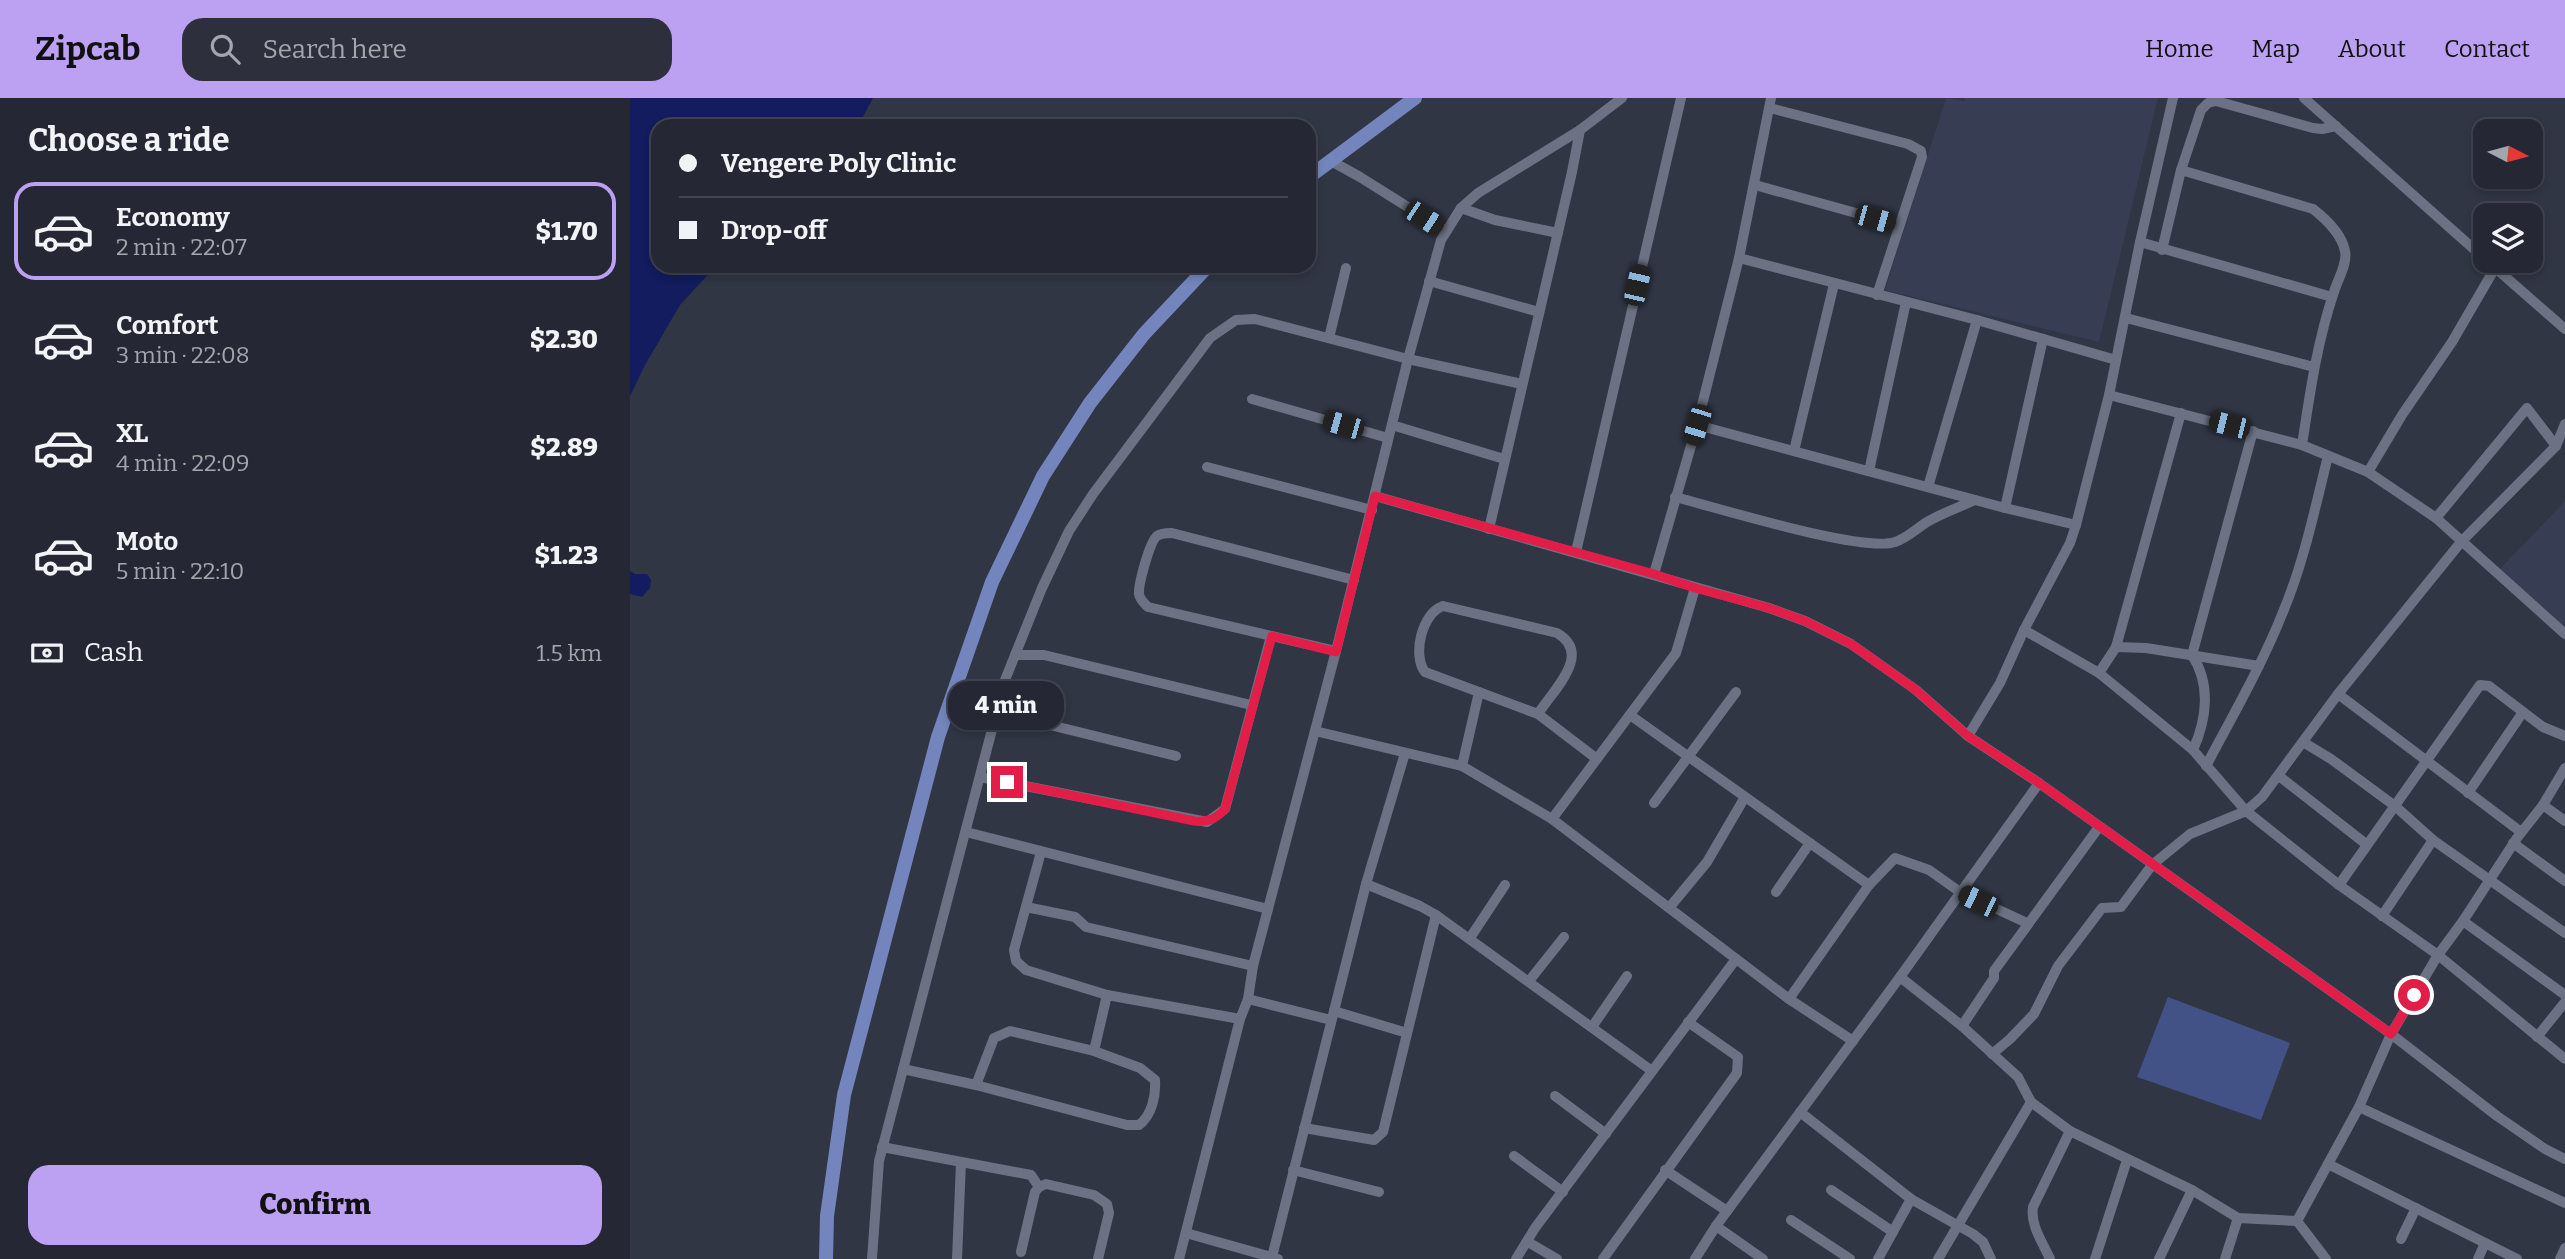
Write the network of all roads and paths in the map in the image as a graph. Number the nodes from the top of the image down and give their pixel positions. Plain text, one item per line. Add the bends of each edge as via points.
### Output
1 (1415, 98) edge
2 (1622, 98) edge
3 (1681, 98) edge
4 (2173, 98) edge
5 (2304, 98) edge
6 (1770, 103) edge
7 (2336, 126) junction
8 (1580, 130) junction
9 (1331, 161) junction
10 (2181, 170) junction
11 (1316, 172) edge
12 (1755, 185) junction
13 (1461, 208) junction
14 (1899, 225) junction
15 (1446, 232) junction
16 (1558, 233) junction
17 (2140, 242) junction
18 (2473, 248) edge
19 (2162, 250) junction
20 (1739, 258) junction
21 (1346, 268) dead end
22 (1201, 273) edge
23 (2484, 273) edge
24 (2501, 273) edge
25 (1429, 281) junction
26 (1834, 284) junction
27 (1877, 295) junction
28 (2332, 296) junction
29 (1906, 302) junction
30 (1539, 312) junction
31 (2126, 318) junction
32 (1977, 320) junction
33 (2565, 329) edge
34 (1329, 338) junction
35 (2043, 339) junction
36 (1408, 359) junction
37 (2116, 360) junction
38 (2314, 367) junction
39 (1522, 384) junction
40 (2109, 395) junction
41 (1252, 399) dead end
42 (2181, 413) junction
43 (2565, 424) edge
44 (1392, 425) junction
45 (1697, 425) junction
46 (2253, 431) junction
47 (1388, 438) junction
48 (2302, 445) junction
49 (2556, 446) junction
50 (1794, 450) junction
51 (2328, 456) junction
52 (1504, 459) junction
53 (1207, 467) dead end
54 (1869, 471) junction
55 (2368, 472) junction
56 (1928, 487) junction
57 (1375, 496) junction
58 (1675, 497) junction
59 (1976, 500) junction
60 (2005, 508) junction
61 (1372, 510) junction
62 (2436, 518) junction
63 (2076, 524) junction
64 (1489, 529) junction
65 (2461, 542) junction
66 (1576, 552) junction
67 (1654, 574) junction
68 (1354, 580) junction
69 (1695, 588) junction
70 (2024, 630) junction
71 (2565, 634) edge
72 (1272, 636) junction
73 (2116, 647) junction
74 (1336, 652) junction
75 (1015, 655) junction
76 (2192, 655) junction
77 (2259, 666) junction
78 (2099, 673) junction
79 (1479, 692) junction
80 (1736, 692) dead end
81 (2338, 694) junction
82 (1251, 705) junction
83 (997, 712) junction
84 (2523, 712) junction
85 (1538, 714) junction
86 (1630, 715) junction
87 (1315, 731) junction
88 (1968, 736) junction
89 (2565, 736) edge
90 (2304, 742) junction
91 (2193, 750) junction
92 (1405, 753) junction
93 (1176, 756) dead end
94 (1689, 757) junction
95 (1597, 759) junction
96 (2426, 762) junction
97 (1462, 766) junction
98 (2206, 766) junction
99 (2565, 768) edge
100 (2279, 776) junction
101 (980, 777) junction
102 (2039, 783) junction
103 (2468, 793) junction
104 (1745, 797) junction
105 (1654, 803) dead end
106 (2543, 805) junction
107 (2395, 806) junction
108 (2246, 811) junction
109 (1552, 820) junction
110 (2565, 821) edge
111 (2099, 827) junction
112 (966, 832) junction
113 (2521, 832) junction
114 (2433, 840) junction
115 (1810, 843) junction
116 (2513, 843) junction
117 (2366, 844) junction
118 (1041, 852) junction
119 (2152, 865) junction
120 (2490, 878) junction
121 (2565, 881) edge
122 (1366, 884) junction
123 (1506, 885) dead end
124 (1870, 885) junction
125 (2339, 885) junction
126 (1776, 892) dead end
127 (1960, 892) junction
128 (1026, 907) junction
129 (1669, 908) junction
130 (1268, 909) junction
131 (1436, 915) junction
132 (2382, 916) junction
133 (2463, 921) junction
134 (2027, 923) junction
135 (2565, 933) edge
136 (1470, 937) junction
137 (1564, 937) dead end
138 (2438, 955) junction
139 (1735, 959) junction
140 (1253, 967) junction
141 (1627, 976) dead end
142 (1900, 977) junction
143 (1530, 981) junction
144 (1107, 995) junction
145 (2565, 995) edge
146 (1248, 999) junction
147 (1789, 999) junction
148 (2565, 1002) edge
149 (1333, 1015) junction
150 (1240, 1019) junction
151 (1688, 1022) junction
152 (1962, 1026) junction
153 (1592, 1027) junction
154 (1407, 1033) junction
155 (2391, 1034) junction
156 (2537, 1037) junction
157 (1853, 1041) junction
158 (1094, 1051) junction
159 (1992, 1054) junction
160 (2565, 1059) edge
161 (903, 1069) junction
162 (1653, 1071) junction
163 (976, 1085) junction
164 (1555, 1096) dead end
165 (2031, 1102) junction
166 (2359, 1107) junction
167 (1800, 1112) junction
168 (1304, 1128) junction
169 (2070, 1131) junction
170 (1606, 1134) junction
171 (883, 1147) junction
172 (1514, 1156) dead end
173 (2565, 1159) edge
174 (2127, 1160) junction
175 (961, 1162) junction
176 (2328, 1164) junction
177 (1293, 1170) junction
178 (1665, 1170) junction
179 (1039, 1187) junction
180 (1831, 1190) dead end
181 (2192, 1190) junction
182 (1379, 1192) dead end
183 (1563, 1192) junction
184 (1911, 1199) junction
185 (2565, 1203) edge
186 (2416, 1208) junction
187 (1727, 1211) junction
188 (2238, 1218) junction
189 (1790, 1220) dead end
190 (2297, 1221) junction
191 (1957, 1225) junction
192 (1716, 1226) junction
193 (1893, 1232) junction
194 (1186, 1233) junction
195 (2401, 1239) dead end
196 (1528, 1242) junction
197 (2485, 1243) junction
198 (2565, 1248) edge
199 (1021, 1252) dead end
200 (1275, 1258) edge
201 (826, 1259) edge
202 (872, 1259) edge
203 (957, 1259) edge
204 (1098, 1259) edge
205 (1179, 1259) edge
206 (1516, 1259) edge
207 (1557, 1259) edge
208 (1602, 1259) edge
209 (1695, 1259) edge
210 (1763, 1259) edge
211 (1850, 1259) edge
212 (1878, 1259) edge
213 (1938, 1259) edge
214 (1991, 1259) edge
215 (2050, 1259) edge
216 (2095, 1259) edge
217 (2159, 1259) edge
218 (2225, 1259) edge
219 (2325, 1259) edge
220 (2478, 1259) edge
221 (2517, 1259) edge
222 (2560, 1259) edge

1 - 9 main road
2 - 8 street
3 - 66 street
4 - 17 street
5 - 7 street
6 - 12 street
6 - 14 street via 1918,148 1922,158
7 - 10 street via 2313,128 2216,101 2207,103
7 - 18 street
8 - 13 street
8 - 16 street
9 - 11 main road
9 - 15 street
10 - 19 street
10 - 28 street via 2313,209 2325,218 2345,251
12 - 14 street
12 - 20 street
13 - 15 street
13 - 16 street
14 - 27 street
15 - 25 street
16 - 30 street
17 - 19 street
17 - 31 street
19 - 28 street
20 - 26 street
20 - 45 street
21 - 34 street
22 - 201 main road via 1144,334 1090,403 1042,476 992,582 937,737 844,1095 827,1216
23 - 55 street via 2452,342
24 - 33 street
25 - 30 street
25 - 36 street
26 - 27 street
26 - 50 street
27 - 29 street
28 - 38 street
29 - 32 street
29 - 54 street
30 - 39 street
31 - 37 street
31 - 38 street
32 - 35 street
32 - 56 street
34 - 36 street
34 - 75 street via 1255,319 1236,320 1210,338 1069,531
35 - 37 street
35 - 60 street
36 - 39 street
36 - 44 street
37 - 40 street
38 - 48 street
39 - 52 street
40 - 42 street
40 - 63 street
41 - 47 street
42 - 46 street
42 - 73 street
43 - 49 street
44 - 47 street
44 - 52 street
45 - 50 street
45 - 58 street
46 - 48 street
46 - 76 street
47 - 57 street
48 - 51 street
49 - 62 street via 2527,408
49 - 65 street
50 - 54 street
51 - 55 street
51 - 77 street via 2294,580
52 - 64 street
53 - 61 street
54 - 56 street
55 - 62 street
56 - 59 street
57 - 61 street
57 - 64 street
58 - 59 street via 1795,529 1881,543 1893,543
58 - 67 street
59 - 60 street
60 - 63 street
61 - 68 street
62 - 65 street
63 - 70 street
64 - 66 street
65 - 71 street
65 - 81 street
66 - 67 street
67 - 69 street
68 - 72 street via 1172,533 1153,540 1140,584 1141,601 1149,607
68 - 74 street
69 - 86 street via 1676,653
69 - 88 street via 1769,608 1851,644 1916,690
70 - 78 street
70 - 88 street via 2000,683
72 - 74 street
72 - 82 street
73 - 76 street
73 - 78 street
74 - 87 street
75 - 82 street via 1044,655
75 - 83 street
76 - 77 street
76 - 91 street via 2206,704
77 - 98 street
78 - 91 street
79 - 85 street
79 - 85 street via 1425,672 1420,665 1421,641 1435,608 1443,606 1568,639 1572,664
79 - 97 street
80 - 94 street
81 - 90 street
81 - 96 street
82 - 101 street via 1225,809 1207,822
83 - 93 street
83 - 101 street
84 - 89 street
84 - 96 street via 2489,686 2480,685
84 - 103 street
85 - 95 street
86 - 94 street
86 - 95 street
87 - 92 street
87 - 130 street
88 - 102 street
90 - 100 street
90 - 107 street
91 - 98 street
92 - 97 street
92 - 122 street
94 - 104 street
94 - 105 street
95 - 109 street
96 - 103 street
96 - 107 street
97 - 109 street
98 - 108 street
99 - 106 street
100 - 108 street
100 - 117 street
101 - 112 street
102 - 111 street
102 - 127 street
103 - 113 street
104 - 115 street
104 - 129 street via 1707,862
106 - 110 street
106 - 113 street
107 - 114 street
107 - 117 street
108 - 119 street via 2190,834
108 - 125 street
109 - 129 street
111 - 119 street
111 - 134 street
112 - 118 street
112 - 161 street
113 - 116 street
114 - 120 street
114 - 132 street
115 - 124 street
115 - 126 street
116 - 120 street
116 - 121 street
117 - 125 street
118 - 128 street
118 - 130 street
119 - 155 street
119 - 159 street via 2121,907 2102,908 2057,966 2034,1014
120 - 133 street
120 - 135 street
122 - 131 street
122 - 149 street
123 - 136 street
124 - 127 street via 1895,858 1929,870
124 - 147 street
125 - 132 street
127 - 134 street
127 - 142 street
128 - 140 street via 1074,917 1086,927
128 - 144 street via 1014,950 1016,961 1026,970
129 - 139 street
130 - 140 street
131 - 136 street
131 - 154 street
132 - 138 street
133 - 138 street
133 - 145 street
134 - 152 street
136 - 143 street
137 - 143 street
138 - 155 street
138 - 156 street
139 - 147 street
139 - 151 street
140 - 146 street
141 - 153 street
142 - 152 street
142 - 157 street
143 - 153 street
144 - 150 street
144 - 158 street
146 - 149 street
146 - 150 street
147 - 157 street
148 - 156 street
149 - 154 street
149 - 168 street
150 - 194 street
151 - 162 street
151 - 178 street via 1738,1057 1739,1067
152 - 159 street
153 - 162 street
154 - 168 street via 1379,1136 1374,1140
155 - 166 street
155 - 173 street via 2497,1116
156 - 160 street
157 - 167 street
158 - 163 street via 1003,1033 994,1038
158 - 163 street via 1140,1068 1155,1080 1156,1092 1139,1125
159 - 165 street via 2018,1077
161 - 163 street
161 - 171 street
162 - 170 street
164 - 170 street
165 - 169 street
165 - 191 street
166 - 176 street
166 - 185 street
167 - 184 street
167 - 187 street
168 - 177 street
169 - 174 street
169 - 215 street via 2032,1214
170 - 183 street
171 - 175 street
171 - 202 street
172 - 183 street
174 - 181 street
174 - 216 street
175 - 179 street via 1031,1175
175 - 203 street
176 - 186 street
176 - 190 street
177 - 182 street
177 - 200 street
178 - 187 street
178 - 208 street
179 - 199 street
179 - 204 street via 1046,1184 1094,1195 1107,1203 1109,1213
180 - 193 street
181 - 188 street
181 - 217 street
183 - 196 street
184 - 191 street
184 - 193 street
186 - 195 street
186 - 197 street
187 - 192 street
188 - 190 street
188 - 218 street
189 - 211 street
190 - 219 street
191 - 213 street
191 - 214 street via 1983,1242
192 - 209 street
192 - 210 street
193 - 212 street
194 - 200 street
194 - 205 street
196 - 206 street
196 - 207 street
197 - 220 street
197 - 221 street
198 - 222 street

